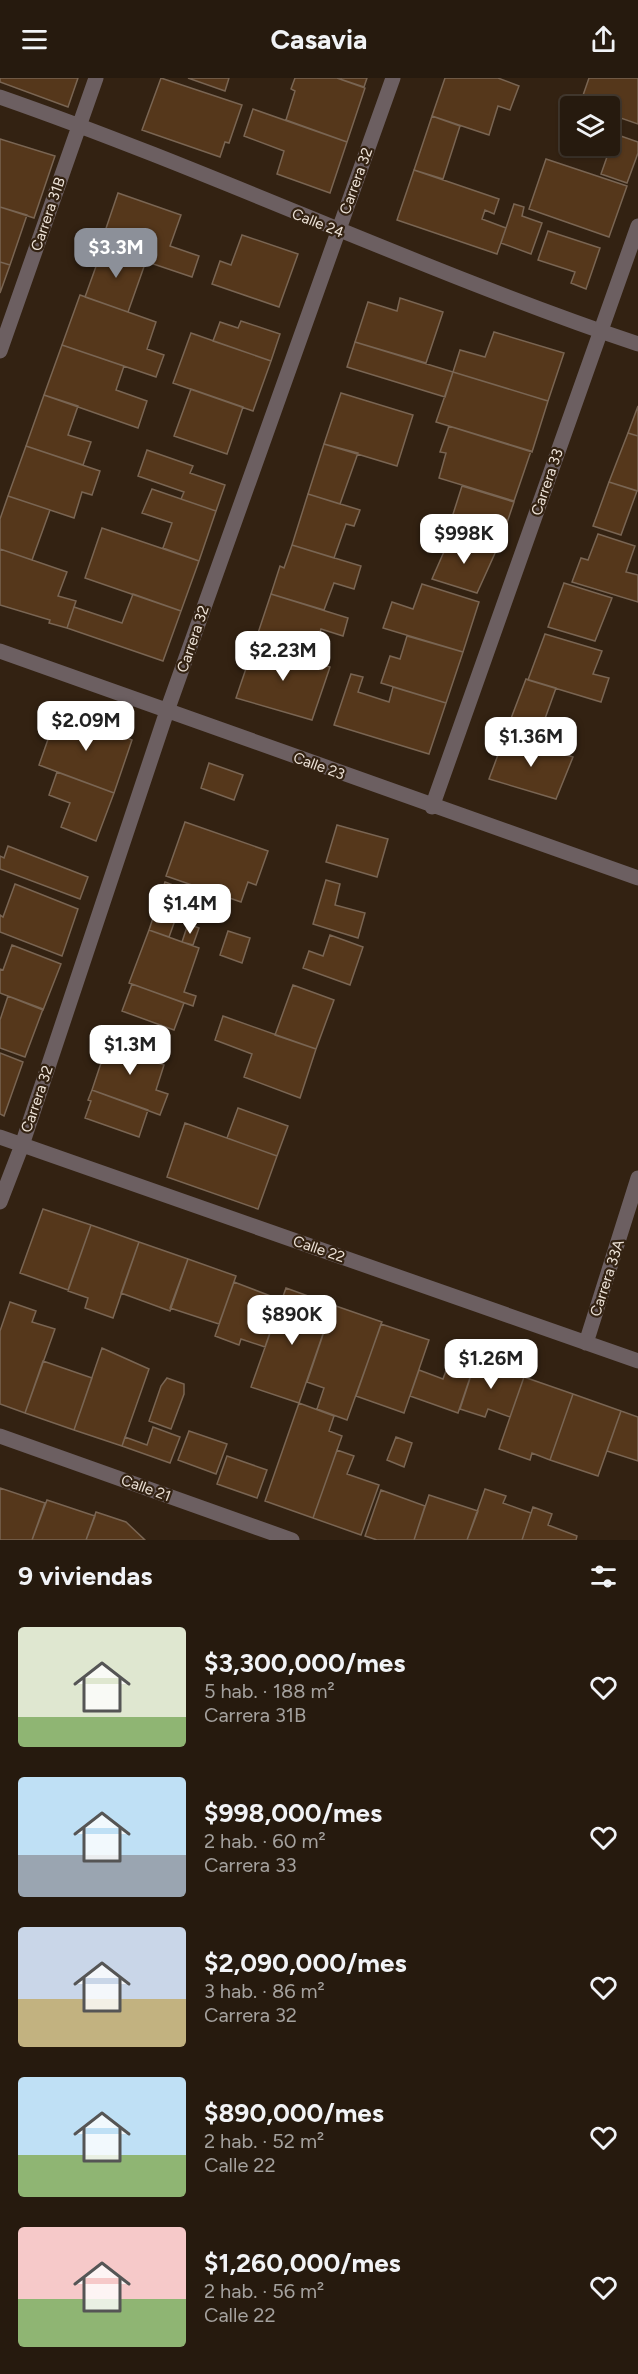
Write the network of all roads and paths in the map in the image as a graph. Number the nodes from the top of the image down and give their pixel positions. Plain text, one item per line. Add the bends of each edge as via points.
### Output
1 (96, 78) edge
2 (393, 78) edge
3 (0, 98) edge
4 (79, 125) junction
5 (638, 226) edge
6 (337, 231) junction
7 (601, 331) junction
8 (638, 344) edge
9 (0, 351) edge
10 (0, 651) edge
11 (167, 711) junction
12 (432, 807) junction
13 (638, 878) edge
14 (0, 1137) edge
15 (22, 1144) junction
16 (638, 1178) edge
17 (0, 1202) edge
18 (586, 1343) junction
19 (638, 1361) edge
20 (0, 1436) edge
21 (292, 1540) edge

1 - 4 street, Carrera 31B
2 - 6 street, Carrera 32
3 - 4 street, Calle 24
4 - 6 street, Calle 24
4 - 9 street, Carrera 31B
5 - 7 street, Carrera 33
6 - 7 street, Calle 24
6 - 11 street, Carrera 32
7 - 8 street, Calle 24
7 - 12 street, Carrera 33
10 - 11 street, Calle 23
11 - 12 street, Calle 23
11 - 15 street, Carrera 32
12 - 13 street, Calle 23
14 - 15 street, Calle 22
15 - 17 street, Carrera 32
15 - 18 street, Calle 22
16 - 18 street, Carrera 33A
18 - 19 street, Calle 22
20 - 21 street, Calle 21

